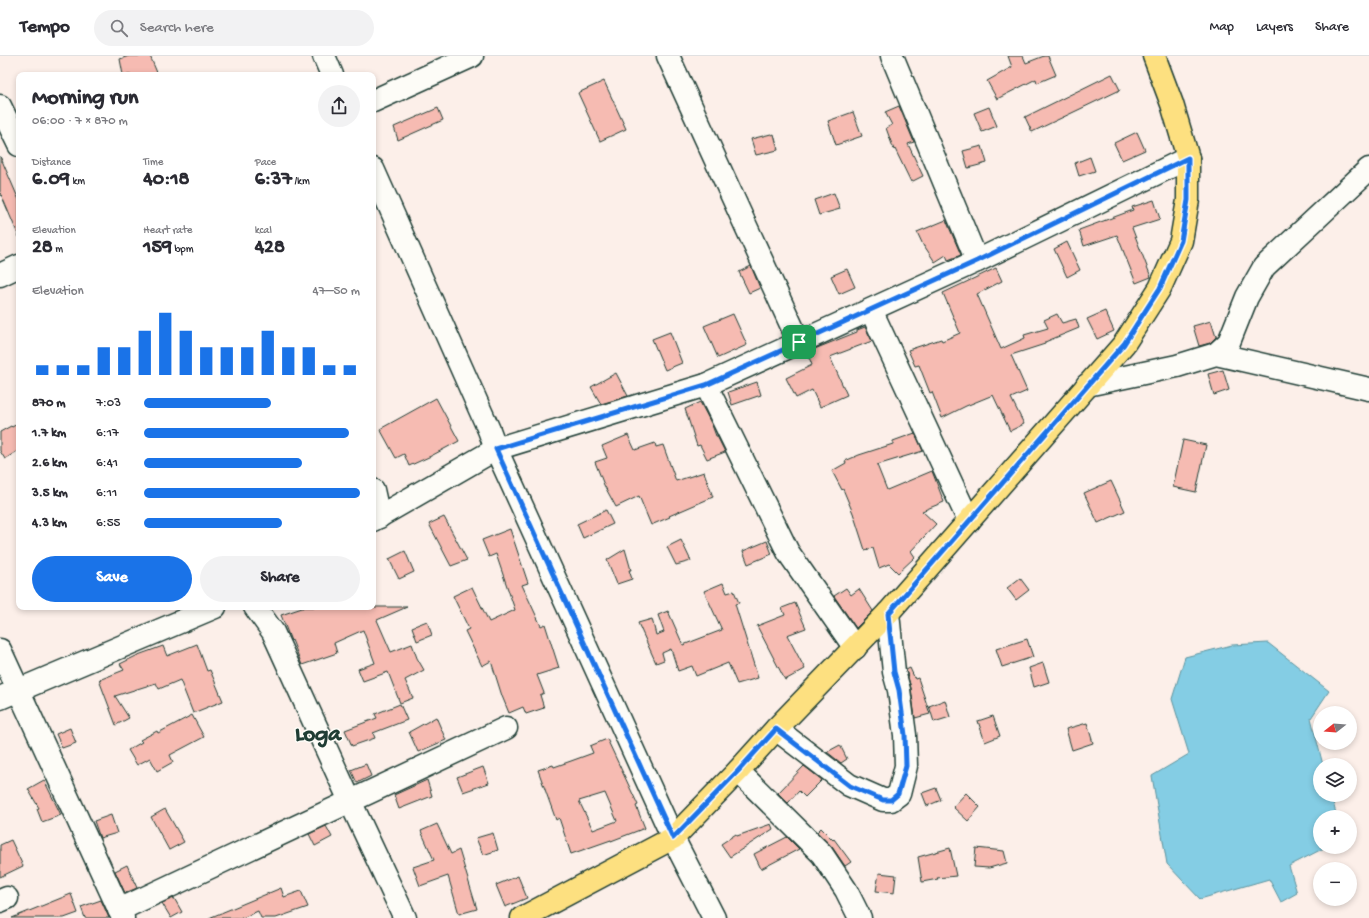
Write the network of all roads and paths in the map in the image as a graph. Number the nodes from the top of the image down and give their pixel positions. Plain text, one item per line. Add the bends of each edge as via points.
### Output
1 (324, 56) edge
2 (472, 56) edge
3 (668, 56) edge
4 (892, 56) edge
5 (1154, 56) edge
6 (331, 72) edge
7 (376, 99) edge
8 (0, 106) edge
9 (16, 139) edge
10 (1188, 158) junction
11 (1369, 169) edge
12 (376, 176) edge
13 (977, 261) junction
14 (16, 267) edge
15 (0, 275) edge
16 (872, 310) junction
17 (799, 342) junction
18 (1216, 354) junction
19 (706, 385) junction
20 (1087, 385) junction
21 (1369, 388) edge
22 (496, 449) junction
23 (376, 518) edge
24 (968, 522) junction
25 (208, 610) edge
26 (257, 610) edge
27 (888, 614) junction
28 (855, 648) junction
29 (0, 650) edge
30 (9, 694) edge
31 (506, 728) dead end
32 (776, 729) junction
33 (738, 771) junction
34 (350, 801) junction
35 (673, 838) junction
36 (121, 914) edge
37 (405, 918) edge
38 (522, 918) edge
39 (714, 918) edge
40 (860, 918) edge

1 - 6 street
2 - 7 street
3 - 17 street
4 - 13 street
5 - 10 main road
8 - 9 street
10 - 13 street
10 - 20 main road via 1188,200 1181,241 1160,288 1124,344
11 - 18 street via 1264,267 1247,297 1229,342
12 - 22 street
13 - 16 street
14 - 15 street
16 - 17 street
16 - 24 street
17 - 19 street
18 - 20 street via 1177,366
18 - 21 street
19 - 22 street
19 - 28 street via 788,552
20 - 24 main road
22 - 23 street
22 - 35 street
24 - 27 main road
25 - 30 street
26 - 34 street via 273,632
27 - 28 main road
27 - 32 street via 894,672 905,735 906,766 898,794 891,800 883,800 850,786
28 - 32 main road
29 - 30 street
30 - 36 street
31 - 34 street
32 - 33 main road
33 - 35 main road
33 - 40 street via 822,854 846,890
34 - 36 street
34 - 37 street
35 - 38 main road
35 - 39 street

